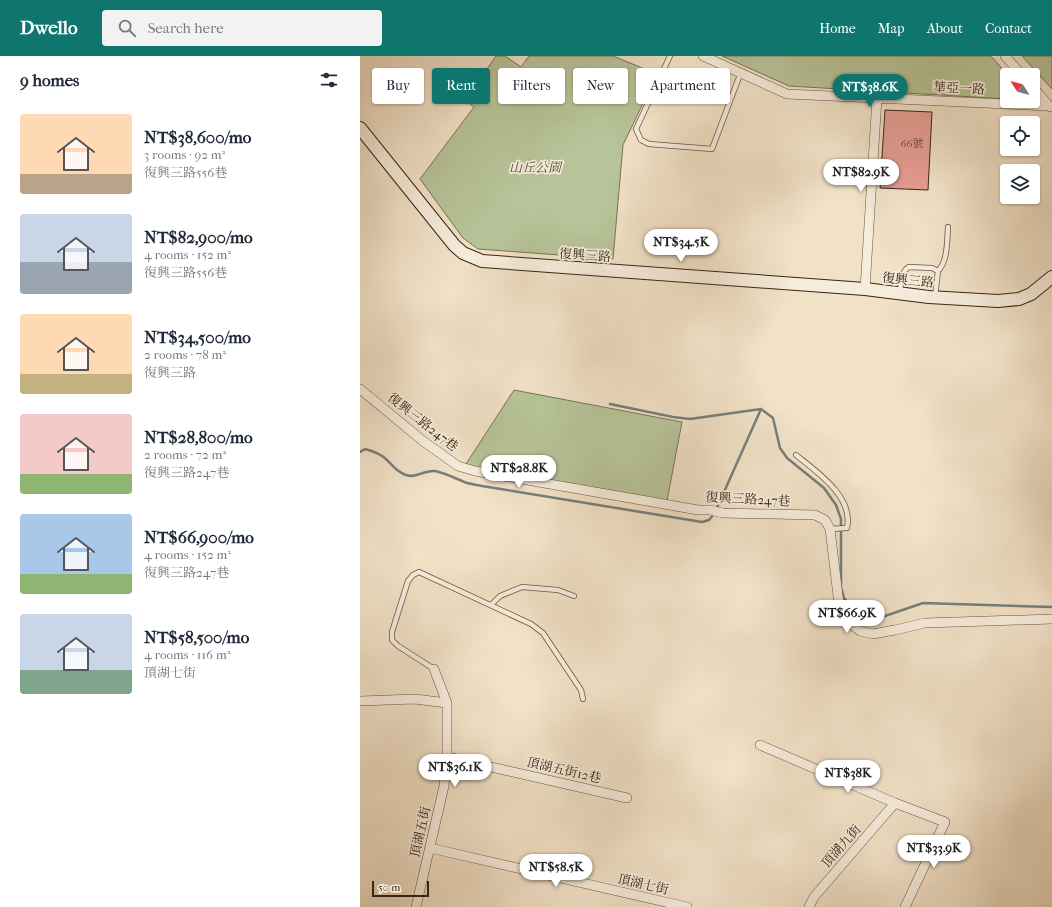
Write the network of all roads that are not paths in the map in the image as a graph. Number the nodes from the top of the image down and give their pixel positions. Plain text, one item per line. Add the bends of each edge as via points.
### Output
1 (670, 56) edge
2 (703, 56) edge
3 (1005, 56) edge
4 (1016, 68) edge
5 (741, 72) junction
6 (1040, 95) edge
7 (877, 98) junction
8 (1050, 107) edge
9 (360, 128) edge
10 (948, 227) dead end
11 (938, 271) junction
12 (1052, 276) edge
13 (865, 289) junction
14 (900, 293) junction
15 (935, 297) junction
16 (360, 389) edge
17 (796, 455) dead end
18 (837, 529) junction
19 (574, 596) dead end
20 (491, 606) junction
21 (1052, 620) edge
22 (434, 669) joint
23 (583, 698) dead end
24 (360, 701) edge
25 (447, 703) junction
26 (760, 745) dead end
27 (447, 757) junction
28 (628, 798) dead end
29 (895, 803) junction
30 (430, 848) junction
31 (416, 907) edge
32 (687, 907) edge
33 (809, 907) edge
34 (905, 907) edge

1 - 5 lane via 636,129 641,140 649,144 712,149
2 - 5 street, 華亞一路
3 - 4 street
5 - 7 street, 華亞一路 via 786,94
6 - 8 street
7 - 8 street, 華亞一路
7 - 13 street
9 - 13 street, 復興三路 via 454,244 463,253 482,261
10 - 11 lane via 944,260
11 - 14 lane via 932,268 906,268
11 - 15 lane
12 - 15 street, 復興三路 via 1031,294 1019,299 998,301
13 - 14 street, 復興三路
14 - 15 street, 復興三路
16 - 18 street, 復興三路247巷 via 458,466 475,471 698,510 815,515
17 - 18 lane via 835,488 843,502 849,519 847,528
18 - 21 street via 838,596 841,612 860,631 873,634 925,623
19 - 20 lane via 558,590 522,588 500,596
20 - 22 lane via 419,572 413,575 408,581 392,632 392,640
20 - 23 lane via 531,624 543,633 581,690
22 - 25 street, 頂湖五街
24 - 25 street via 415,699
25 - 27 street, 頂湖五街
26 - 29 street
27 - 28 street, 頂湖五街12巷
27 - 30 street, 頂湖五街 via 444,786
29 - 33 street, 頂湖九街 via 839,867
29 - 34 street via 945,822
30 - 31 street, 頂湖五街
30 - 32 street, 頂湖七街

